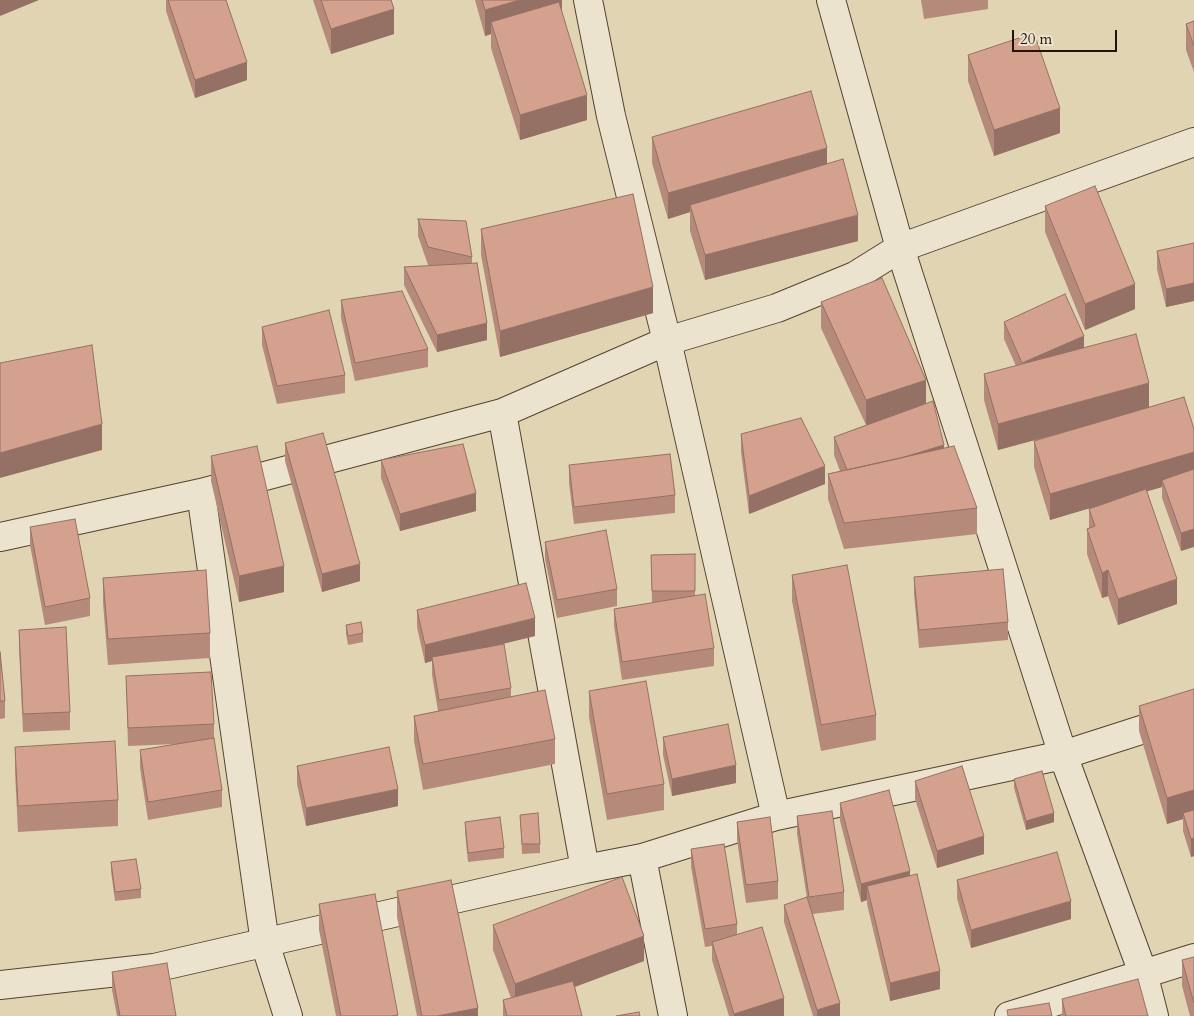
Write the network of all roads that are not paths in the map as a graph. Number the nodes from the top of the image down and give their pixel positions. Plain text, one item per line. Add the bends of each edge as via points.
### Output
1 (588, 0) edge
2 (830, 0) edge
3 (1194, 142) edge
4 (900, 248) junction
5 (667, 341) junction
6 (502, 413) junction
7 (201, 493) junction
8 (0, 537) edge
9 (1194, 713) edge
10 (1063, 755) junction
11 (776, 816) junction
12 (642, 858) junction
13 (585, 869) junction
14 (265, 943) junction
15 (1194, 958) edge
16 (1144, 973) junction
17 (0, 985) edge
18 (288, 1016) edge
19 (673, 1016) edge
20 (1008, 1016) edge
21 (1154, 1016) edge

1 - 5 street via 611,116
2 - 4 street
3 - 4 street
4 - 5 street via 855,276 777,308
4 - 10 street
5 - 6 street
5 - 11 street
6 - 7 street
6 - 13 street
7 - 8 street
7 - 14 street
9 - 10 street
10 - 11 street
10 - 16 street
11 - 12 street
12 - 13 street
12 - 19 street
13 - 14 street
14 - 17 street via 154,968
14 - 18 street
15 - 16 street
16 - 20 street
16 - 21 street

